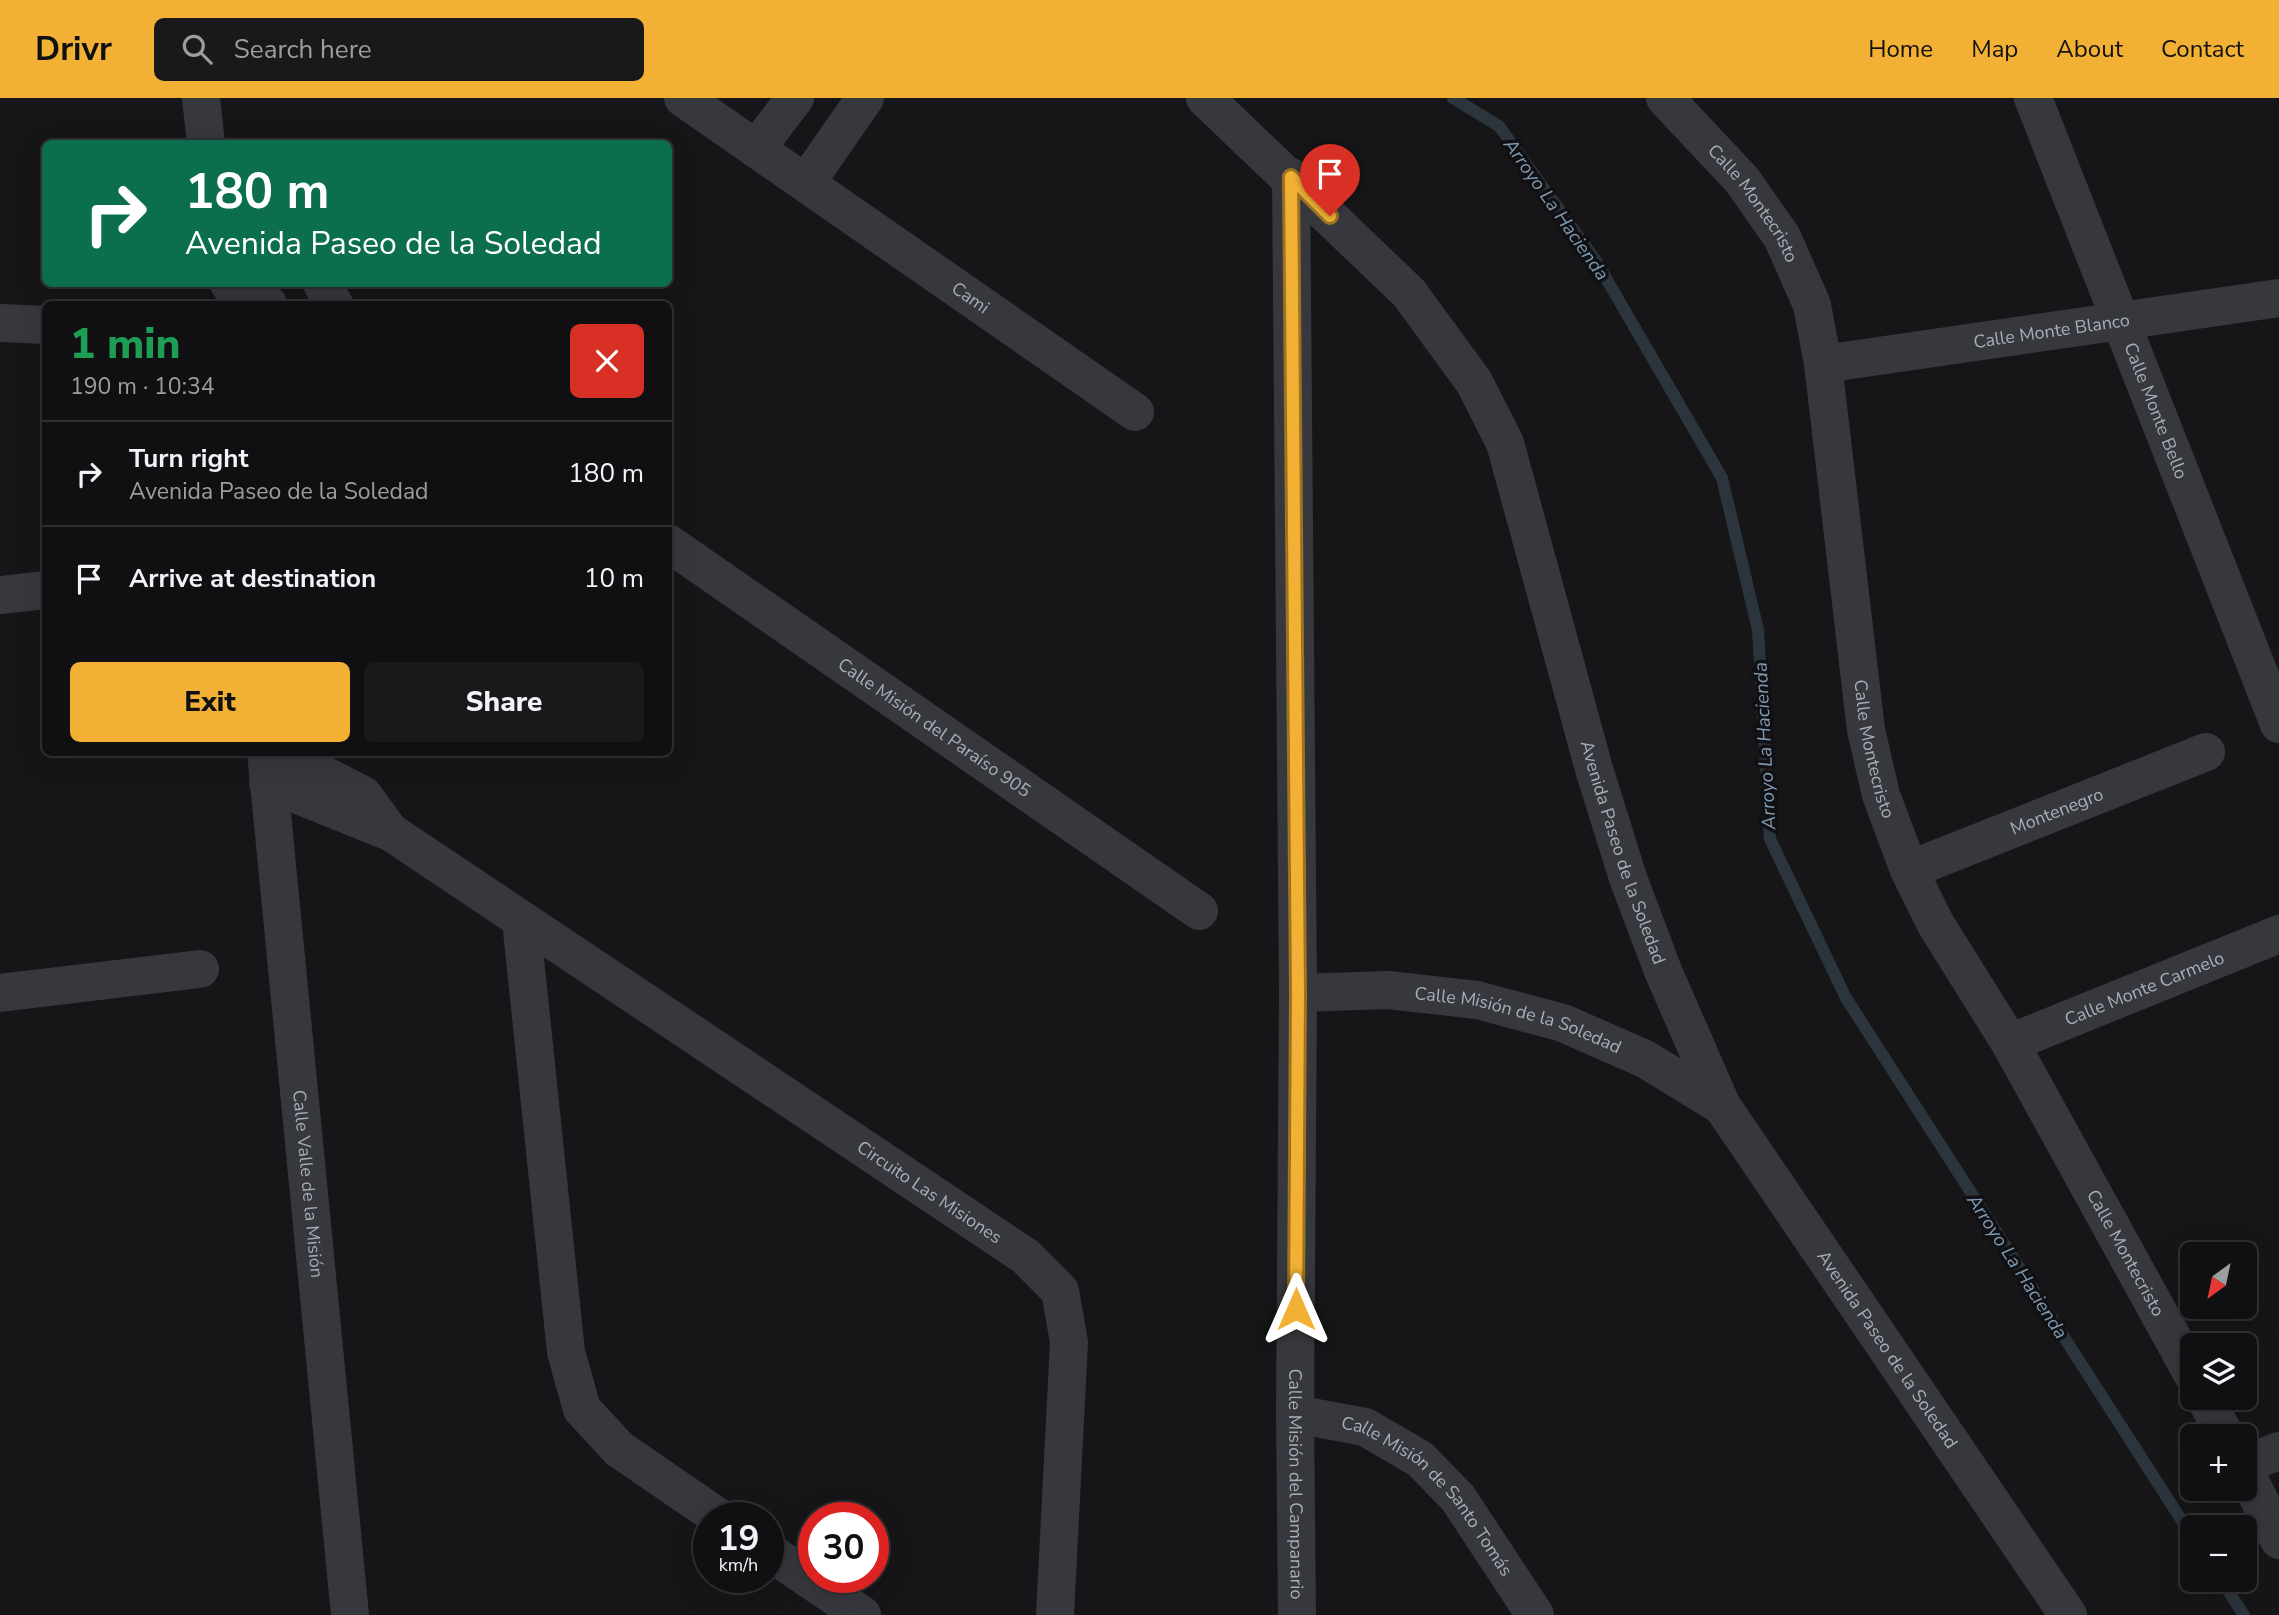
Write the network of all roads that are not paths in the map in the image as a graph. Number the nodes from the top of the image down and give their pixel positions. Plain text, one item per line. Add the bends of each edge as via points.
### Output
1 (201, 98) edge
2 (682, 98) edge
3 (795, 98) edge
4 (865, 98) edge
5 (1205, 98) edge
6 (1664, 98) edge
7 (2033, 98) edge
8 (206, 140) edge
9 (756, 149) junction
10 (1291, 177) junction
11 (807, 184) junction
12 (235, 287) edge
13 (2279, 298) edge
14 (262, 301) edge
15 (2121, 321) junction
16 (0, 323) edge
17 (42, 325) edge
18 (1823, 364) junction
19 (1135, 412) dead end
20 (672, 546) edge
21 (42, 590) edge
22 (0, 595) edge
23 (2279, 724) edge
24 (2206, 751) dead end
25 (271, 763) edge
26 (1909, 870) junction
27 (1199, 911) dead end
28 (521, 921) junction
29 (2279, 934) edge
30 (201, 969) dead end
31 (0, 993) edge
32 (1298, 993) junction
33 (2010, 1043) junction
34 (1722, 1106) junction
35 (2180, 1352) edge
36 (1295, 1414) junction
37 (2279, 1451) edge
38 (2257, 1459) edge
39 (2257, 1495) edge
40 (696, 1502) edge
41 (2279, 1540) edge
42 (784, 1562) edge
43 (350, 1615) edge
44 (862, 1615) edge
45 (1055, 1615) edge
46 (1297, 1615) edge
47 (1535, 1615) edge
48 (2068, 1615) edge

1 - 8 street
2 - 9 street, Cami
3 - 9 street
4 - 11 street
5 - 10 street, Avenida Paseo de la Soledad
6 - 18 street, Calle Montecristo via 1742,180 1782,237 1812,305
7 - 15 street, Calle Monte Bello
9 - 11 street, Cami
10 - 32 street, Calle Misión del Campanario
10 - 34 street, Avenida Paseo de la Soledad via 1409,293 1474,382 1505,443 1628,878 1662,971
11 - 19 street, Cami
12 - 14 street
13 - 15 street, Calle Monte Blanco
15 - 18 street, Calle Monte Blanco
15 - 23 street, Calle Monte Bello
16 - 17 street
18 - 26 street, Calle Montecristo via 1866,730 1881,794
20 - 27 street, Calle Misión del Paraíso 905
21 - 22 street
24 - 26 street, Montenegro
25 - 28 street, Circuito Las Misiones via 391,833
25 - 43 street, Calle Valle de la Misión
26 - 33 street, Calle Montecristo via 1935,923
28 - 40 street via 566,1352 582,1409 619,1449
28 - 45 street, Circuito Las Misiones via 1025,1256 1060,1291 1069,1342
29 - 33 street, Calle Monte Carmelo
30 - 31 street
32 - 34 street, Calle Misión de la Soledad via 1388,990 1477,1000 1563,1023 1645,1059
32 - 36 street, Calle Misión del Campanario
33 - 35 street, Calle Montecristo
34 - 48 street, Avenida Paseo de la Soledad
36 - 46 street, Calle Misión del Campanario
36 - 47 street, Calle Misión de Santo Tomás via 1365,1427 1420,1459 1458,1498
37 - 38 street
39 - 41 street
42 - 44 street

